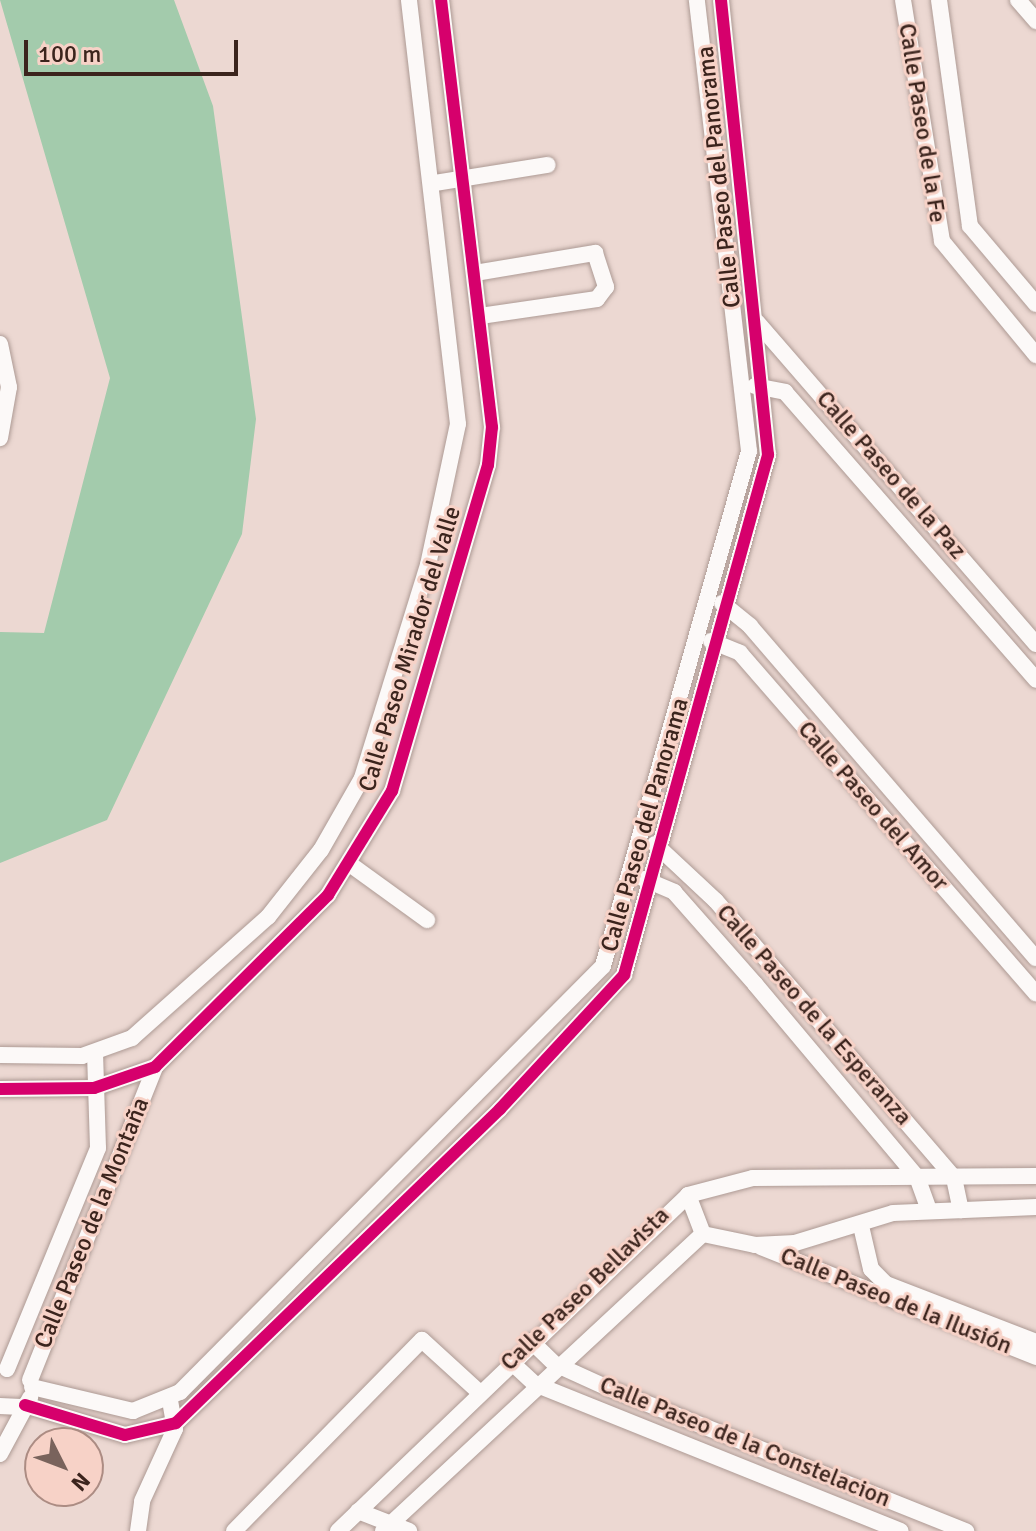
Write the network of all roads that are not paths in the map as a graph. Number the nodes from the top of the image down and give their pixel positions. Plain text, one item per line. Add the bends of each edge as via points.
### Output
1 (409, 0) edge
2 (441, 0) edge
3 (697, 0) edge
4 (721, 0) edge
5 (903, 0) edge
6 (939, 0) edge
7 (1018, 0) edge
8 (1036, 21) edge
9 (548, 165) dead end
10 (463, 178) junction
11 (435, 183) junction
12 (475, 273) junction
13 (1036, 304) edge
14 (480, 316) junction
15 (758, 322) junction
16 (738, 324) junction
17 (0, 344) edge
18 (1036, 355) edge
19 (766, 385) junction
20 (746, 386) junction
21 (0, 438) edge
22 (428, 565) junction
23 (458, 574) junction
24 (710, 598) junction
25 (729, 606) junction
26 (698, 637) junction
27 (718, 642) junction
28 (1036, 644) edge
29 (1036, 680) edge
30 (642, 840) junction
31 (663, 847) junction
32 (351, 865) junction
33 (631, 876) junction
34 (652, 881) junction
35 (427, 920) dead end
36 (1036, 958) edge
37 (1036, 993) edge
38 (95, 1054) junction
39 (0, 1055) edge
40 (155, 1067) junction
41 (94, 1088) junction
42 (0, 1089) edge
43 (1036, 1176) edge
44 (917, 1177) junction
45 (954, 1178) junction
46 (688, 1195) junction
47 (1036, 1207) edge
48 (929, 1210) junction
49 (961, 1210) junction
50 (861, 1226) junction
51 (703, 1234) junction
52 (755, 1245) junction
53 (531, 1341) junction
54 (1036, 1342) edge
55 (1036, 1357) edge
56 (510, 1361) junction
57 (555, 1364) junction
58 (3, 1371) edge
59 (31, 1383) junction
60 (535, 1384) junction
61 (479, 1392) junction
62 (170, 1400) junction
63 (0, 1406) edge
64 (23, 1406) junction
65 (107, 1407) junction
66 (176, 1423) junction
67 (89, 1427) edge
68 (102, 1427) edge
69 (104, 1431) edge
70 (0, 1454) edge
71 (358, 1511) junction
72 (387, 1527) edge
73 (138, 1531) edge
74 (234, 1531) edge
75 (338, 1531) edge
76 (409, 1531) edge
77 (901, 1531) edge
78 (966, 1531) edge

1 - 11 street, Calle Paseo Mirador del Valle
2 - 10 street, Calle Paseo Mirador del Valle
3 - 16 street, Calle Paseo del Panorama
4 - 15 street, Calle Paseo del Panorama
5 - 18 street, Calle Paseo de la Fe via 942,241
6 - 13 street, Calle Paseo de la Fe via 970,226
7 - 8 street
9 - 10 street
10 - 11 street
10 - 12 street, Calle Paseo Mirador del Valle
11 - 22 street, Calle Paseo Mirador del Valle via 458,424
12 - 14 street, Calle Paseo Mirador del Valle
12 - 14 street via 595,253 605,275 604,294 597,299
14 - 23 street, Calle Paseo Mirador del Valle via 492,427
15 - 16 street
15 - 19 street, Calle Paseo del Panorama
15 - 28 street, Calle Paseo de la Paz
16 - 20 street, Calle Paseo del Panorama
17 - 21 street via 9,387
19 - 20 street
19 - 25 street, Calle Paseo del Panorama via 765,477
19 - 29 street, Calle Paseo de la Paz via 785,392
20 - 24 street, Calle Paseo del Panorama via 745,474
22 - 23 street
22 - 38 street, Calle Paseo Mirador del Valle via 362,778 321,850 268,917 166,1012
23 - 32 street, Calle Paseo Mirador del Valle via 392,791
24 - 25 street, Calle Paseo del Amor
24 - 26 street, Calle Paseo del Panorama
25 - 27 street, Calle Paseo del Panorama
25 - 36 street, Calle Paseo del Amor
26 - 27 street, Calle Paseo del Amor
26 - 30 street, Calle Paseo del Panorama
27 - 31 street, Calle Paseo del Panorama
27 - 37 street, Calle Paseo del Amor via 740,653
30 - 31 street
30 - 33 street, Calle Paseo del Panorama
31 - 34 street, Calle Paseo del Panorama
31 - 45 street, Calle Paseo de la Esperanza
32 - 35 street
32 - 40 street, Calle Paseo Mirador del Valle via 291,938
33 - 34 street, Calle Paseo de la Esperanza
33 - 62 street, Calle Paseo del Panorama via 592,984
34 - 44 street, Calle Paseo de la Esperanza via 690,909
34 - 66 street, Calle Paseo del Panorama via 630,963 601,1005
38 - 39 street
38 - 41 street, Calle Paseo de la Montaña
40 - 41 street, Calle Paseo Mirador del Valle
40 - 59 street, Calle Paseo de la Montaña
41 - 42 street, Calle Paseo Mirador del Valle
41 - 58 street, Calle Paseo de la Montaña via 98,1148
43 - 45 street, Calle Paseo Bellavista
44 - 45 street, Calle Paseo Bellavista
44 - 46 street, Calle Paseo Bellavista via 753,1178
44 - 48 street, Calle Paseo de la Esperanza
45 - 49 street, Calle Paseo de la Esperanza
46 - 51 street
46 - 53 street, Calle Paseo Bellavista
47 - 49 street, Calle Paseo Bellavista
48 - 49 street, Calle Paseo Bellavista
48 - 50 street, Calle Paseo Bellavista
50 - 52 street, Calle Paseo Bellavista
50 - 54 street, Calle Paseo de la Ilusión via 871,1269 886,1284
51 - 52 street, Calle Paseo Bellavista
51 - 57 street, Calle Paseo Bellavista
52 - 55 street, Calle Paseo de la Ilusión
53 - 56 street, Calle Paseo Bellavista
53 - 57 street, Calle Paseo de la Constelacion
56 - 60 street, Calle Paseo de la Constelacion
56 - 61 street, Calle Paseo Bellavista
57 - 60 street, Calle Paseo Bellavista
57 - 78 street, Calle Paseo de la Constelacion
58 - 59 street, Calle Paseo del Panorama
59 - 64 street, Calle Paseo de la Montaña
59 - 65 street, Calle Paseo del Panorama
60 - 72 street, Calle Paseo Bellavista
60 - 77 street, Calle Paseo de la Constelacion
61 - 71 street, Calle Paseo Bellavista
61 - 74 street via 422,1340
62 - 65 street, Calle Paseo del Panorama via 133,1411
62 - 66 street
63 - 64 street, Calle Paseo del Panorama
64 - 67 street, Calle Paseo del Panorama
64 - 70 street
65 - 68 street
66 - 69 street, Calle Paseo del Panorama via 146,1435
66 - 73 street via 142,1501
71 - 72 street
71 - 75 street, Calle Paseo Bellavista
72 - 76 street

